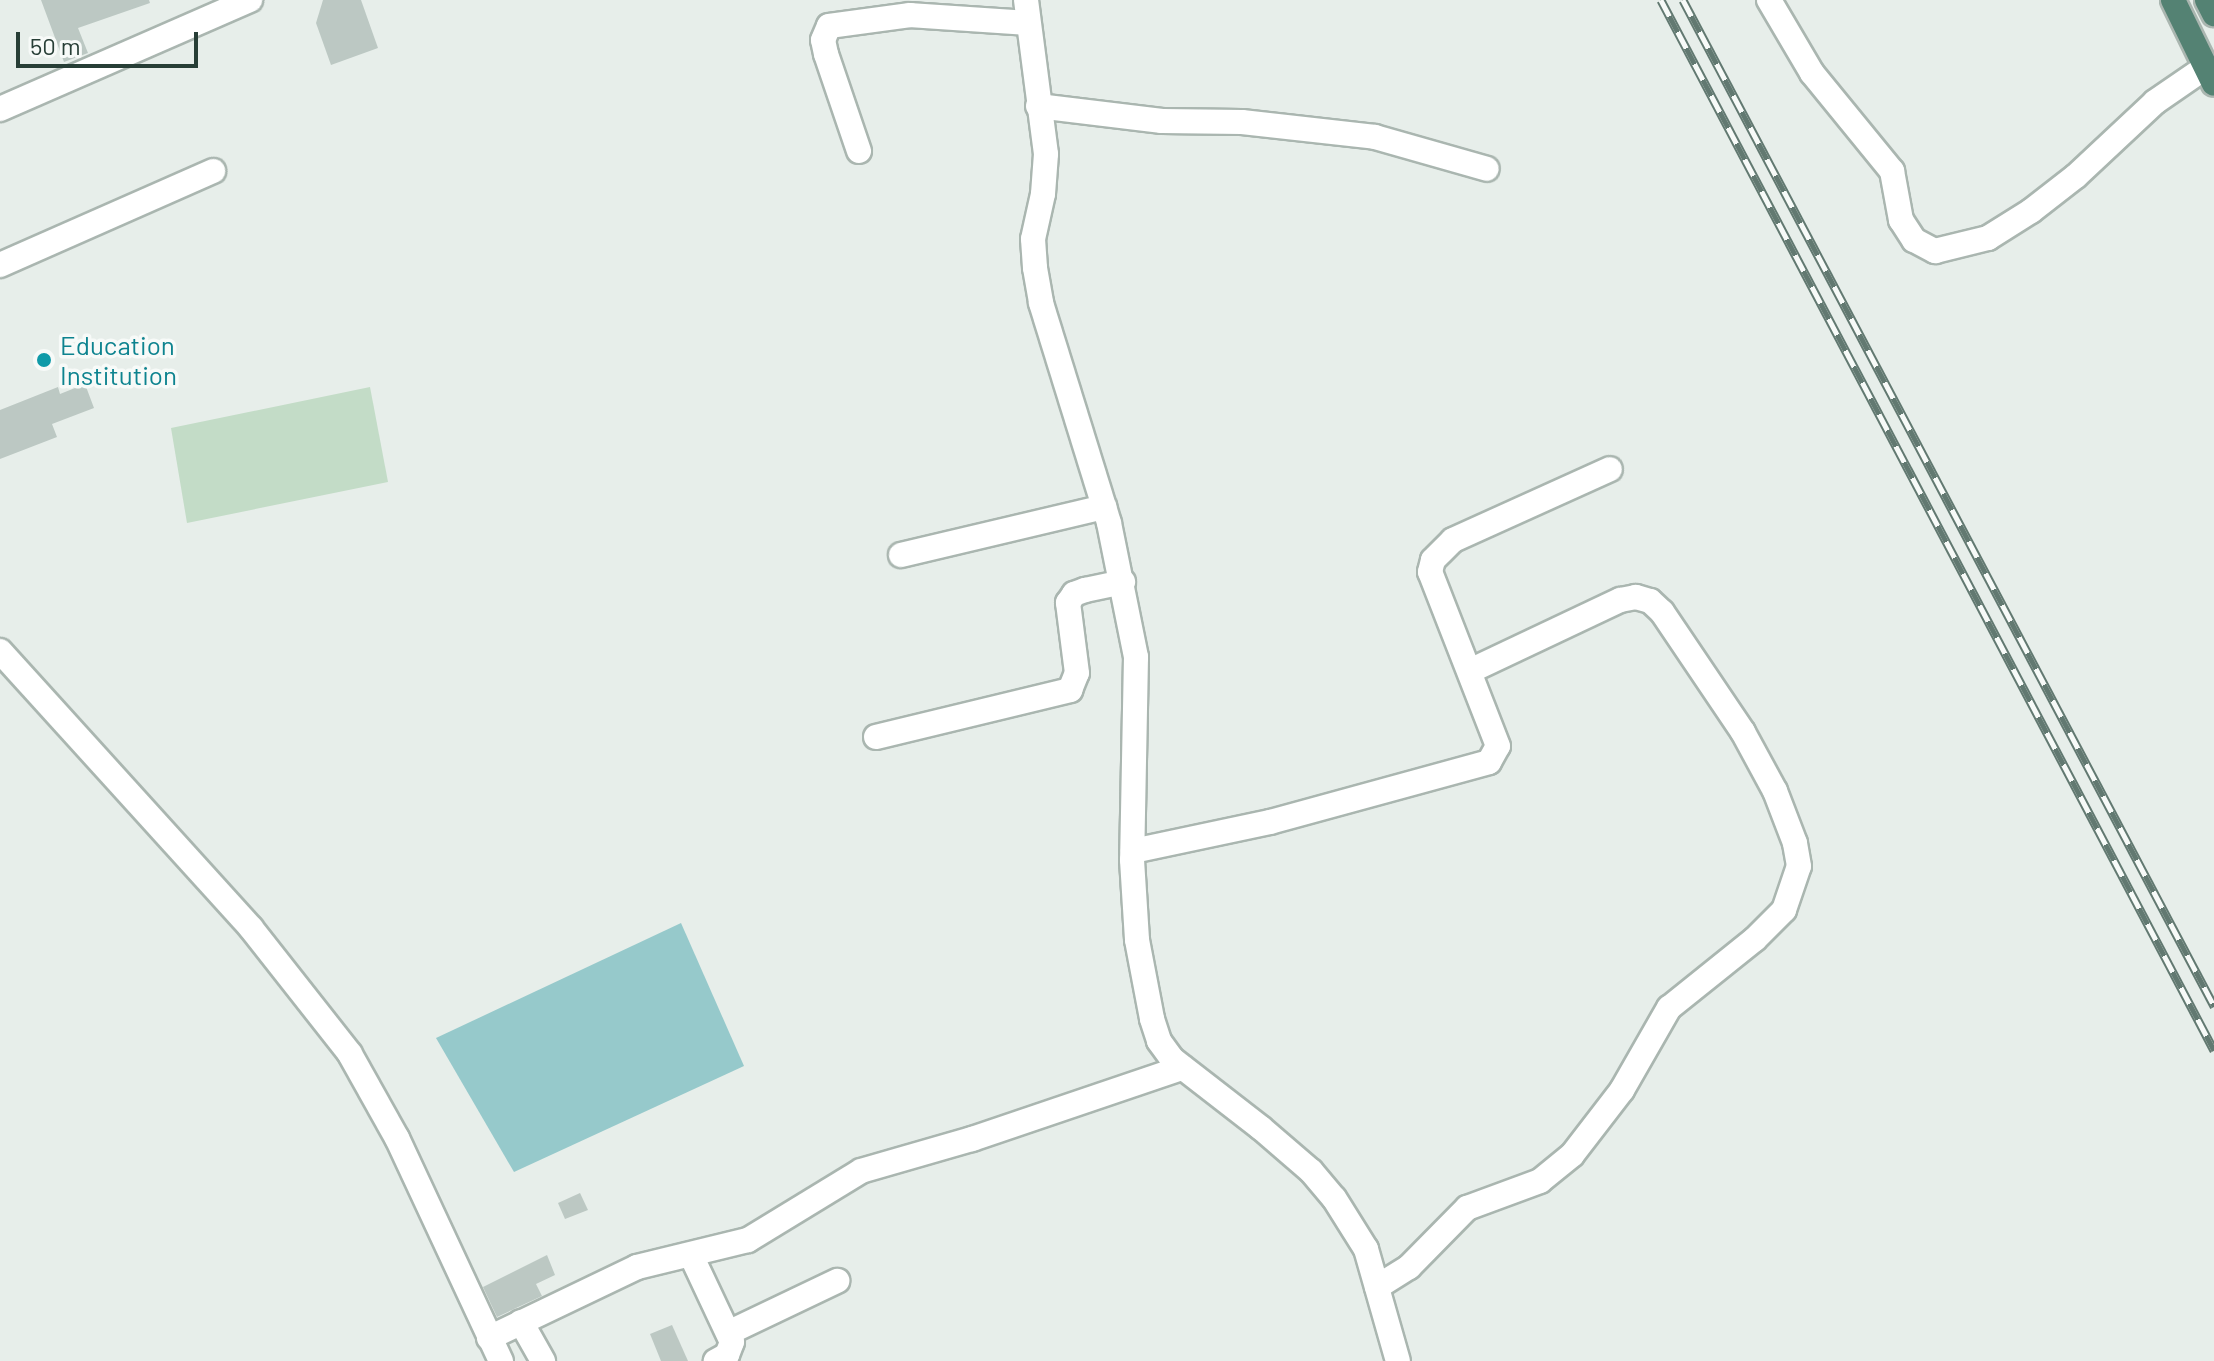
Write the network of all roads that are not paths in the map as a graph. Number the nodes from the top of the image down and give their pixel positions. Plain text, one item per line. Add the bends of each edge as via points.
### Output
1 (250, 0) edge
2 (1769, 0) edge
3 (2173, 0) edge
4 (2207, 0) edge
5 (1027, 12) edge
6 (2214, 14) edge
7 (2210, 76) edge
8 (1038, 106) junction
9 (0, 109) edge
10 (859, 151) dead end
11 (1487, 169) dead end
12 (213, 171) dead end
13 (0, 265) edge
14 (1610, 469) dead end
15 (1104, 507) junction
16 (901, 555) dead end
17 (1123, 582) junction
18 (0, 651) edge
19 (1470, 671) junction
20 (876, 737) dead end
21 (1133, 851) junction
22 (1182, 1068) junction
23 (691, 1255) junction
24 (837, 1281) dead end
25 (1377, 1287) junction
26 (521, 1322) junction
27 (730, 1332) junction
28 (489, 1338) junction
29 (501, 1361) edge
30 (543, 1361) edge
31 (716, 1361) edge
32 (1398, 1361) edge

1 - 9 street
2 - 7 street via 1812,73 1892,171 1901,220 1914,240 1935,251 1988,238 2031,211 2155,102
3 - 7 highway
4 - 6 highway
5 - 8 street
5 - 10 street via 910,15 829,26 823,32 826,54
8 - 11 street via 1162,121 1336,131
8 - 15 street via 1046,176 1033,239 1035,268
12 - 13 street
14 - 19 street via 1453,540 1433,560 1430,572
15 - 16 street
15 - 17 street
17 - 20 street via 1074,594 1068,603 1077,673 1070,690
17 - 21 street via 1136,657
18 - 28 street via 251,928 350,1054 397,1138
19 - 21 street via 1498,746 1489,762 1270,822
19 - 25 street via 1620,600 1650,601 1743,732 1775,791 1799,866 1784,910 1669,1008 1622,1090 1572,1155 1540,1181 1467,1208 1409,1267
21 - 22 street via 1137,940 1152,1019 1159,1041
22 - 23 street via 861,1171 748,1240
22 - 25 street via 1311,1171 1352,1224
23 - 26 street via 637,1267
23 - 27 street
24 - 27 street
25 - 32 street
26 - 28 street
26 - 30 street
27 - 31 street via 731,1349
28 - 29 street

